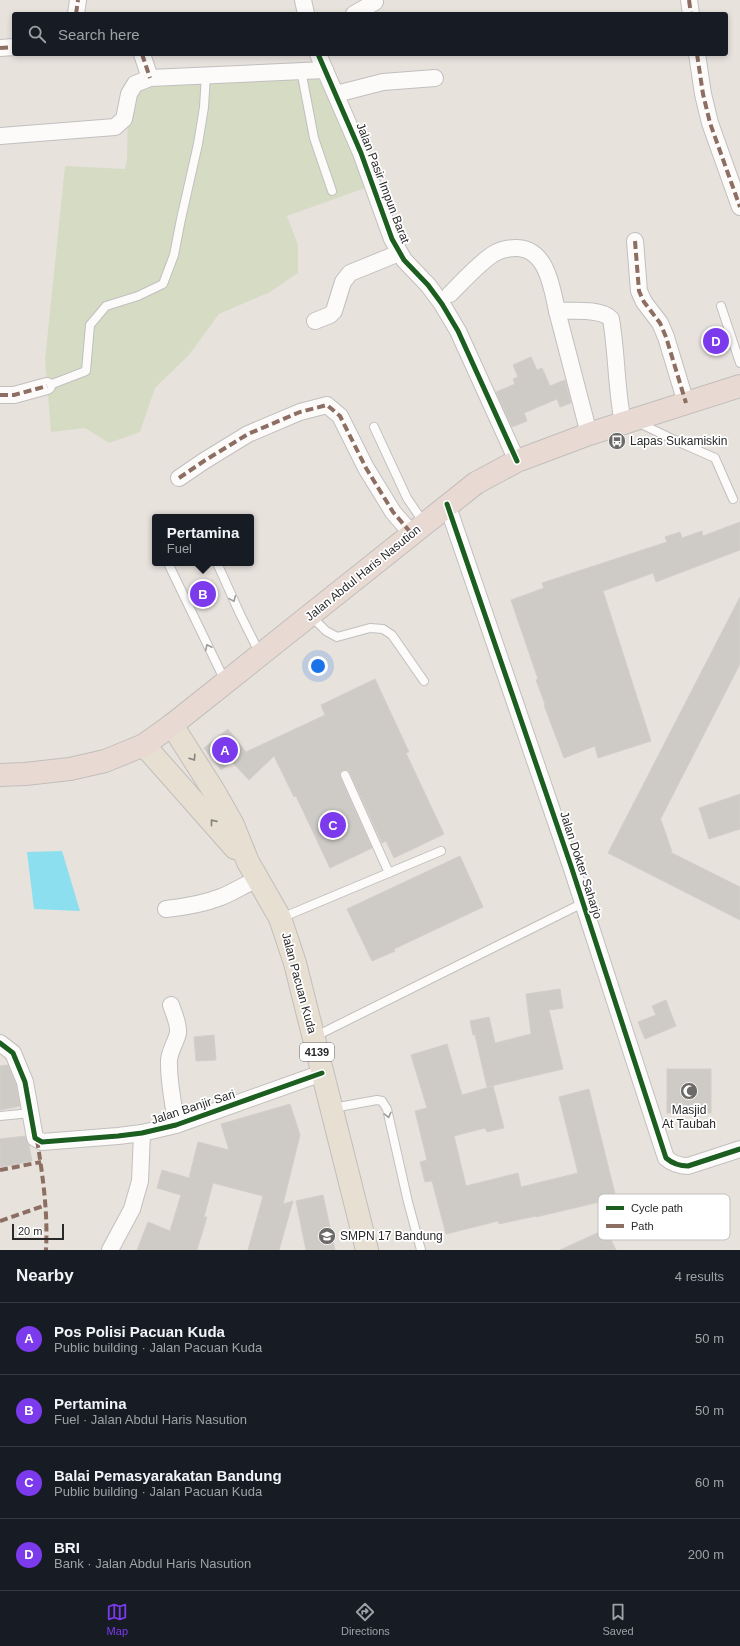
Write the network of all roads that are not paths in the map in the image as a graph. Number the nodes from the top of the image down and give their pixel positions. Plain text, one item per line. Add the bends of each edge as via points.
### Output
1 (78, 0) edge
2 (303, 0) edge
3 (689, 0) edge
4 (375, 2) dead end
5 (76, 12) edge
6 (306, 12) edge
7 (358, 12) edge
8 (691, 12) edge
9 (12, 47) edge
10 (0, 48) edge
11 (143, 56) edge
12 (319, 56) edge
13 (697, 56) edge
14 (301, 70) junction
15 (325, 70) junction
16 (206, 75) junction
17 (150, 78) junction
18 (435, 78) dead end
19 (336, 94) junction
20 (0, 136) edge
21 (332, 191) dead end
22 (740, 206) edge
23 (635, 241) dead end
24 (399, 253) junction
25 (450, 294) dead end
26 (721, 306) dead end
27 (557, 311) junction
28 (315, 321) dead end
29 (740, 363) edge
30 (47, 386) joint
31 (740, 386) edge
32 (0, 395) edge
33 (686, 403) junction
34 (628, 422) junction
35 (374, 428) dead end
36 (589, 434) junction
37 (517, 461) junction
38 (179, 478) dead end
39 (733, 499) dead end
40 (447, 504) junction
41 (418, 528) junction
42 (169, 566) edge
43 (219, 566) edge
44 (310, 615) junction
45 (260, 654) junction
46 (424, 681) dead end
47 (226, 682) junction
48 (172, 725) junction
49 (144, 745) junction
50 (0, 775) edge
51 (345, 775) dead end
52 (441, 851) dead end
53 (253, 871) junction
54 (389, 873) junction
55 (583, 903) junction
56 (166, 909) dead end
57 (280, 918) junction
58 (171, 1006) dead end
59 (314, 1037) junction
60 (0, 1043) edge
61 (322, 1073) junction
62 (332, 1108) junction
63 (31, 1113) junction
64 (0, 1116) edge
65 (176, 1125) junction
66 (142, 1133) junction
67 (740, 1149) edge
68 (110, 1250) edge
69 (367, 1250) edge
70 (421, 1250) edge

1 - 5 street
2 - 6 street
3 - 8 street
4 - 7 street
9 - 10 street
11 - 17 street
12 - 15 street, Jalan Pasir Impun Barat
13 - 22 street via 710,123
14 - 15 street
14 - 16 street
14 - 21 lane via 314,138
15 - 19 street, Jalan Pasir Impun Barat
16 - 17 street
16 - 30 lane via 198,144 174,255 163,284 138,296 106,306 90,325 86,371
17 - 20 street via 135,84 129,94 124,119 115,127
18 - 19 street via 383,82
19 - 24 street, Jalan Pasir Impun Barat via 362,153
23 - 33 street via 639,291 666,337
24 - 28 street via 350,274 343,282 334,311
24 - 37 street, Jalan Pasir Impun Barat via 428,285 454,324
25 - 27 street via 494,253 506,248 521,248 541,260 551,281
26 - 29 lane
27 - 34 street via 593,312 605,314 611,319 618,400
27 - 36 street
30 - 32 street via 14,395
31 - 33 highway, Jalan Abdul Haris Nasution
33 - 34 highway, Jalan Abdul Haris Nasution
34 - 36 highway, Jalan Abdul Haris Nasution
34 - 39 lane via 716,458
35 - 41 lane via 407,498
36 - 37 highway, Jalan Abdul Haris Nasution
37 - 40 highway, Jalan Abdul Haris Nasution via 476,483
38 - 41 street via 248,434 300,412 327,405 340,416 366,468 393,512
40 - 41 highway, Jalan Abdul Haris Nasution
40 - 55 street, Jalan Dokter Saharjo
41 - 44 highway, Jalan Abdul Haris Nasution
47 -> 42 lane
43 -> 45 lane
44 - 45 highway, Jalan Abdul Haris Nasution
44 - 46 lane via 326,631 337,637 370,628 384,629 392,635
45 - 47 highway, Jalan Abdul Haris Nasution
47 - 48 highway, Jalan Abdul Haris Nasution
48 - 49 highway, Jalan Abdul Haris Nasution
48 -> 53 main road, Jalan Pacuan Kuda / 4139 via 215,793
49 - 50 highway, Jalan Abdul Haris Nasution via 105,760 70,769
53 -> 49 main road, Jalan Pacuan Kuda / 4139
51 - 54 lane
52 - 54 lane
53 - 56 street via 249,883 221,897 194,906
53 - 57 main road, Jalan Pacuan Kuda / 4139
54 - 57 lane
55 - 59 lane
55 - 67 street, Jalan Dokter Saharjo via 666,1158 679,1166 688,1166
57 - 59 main road, Jalan Pacuan Kuda / 4139 via 295,963
58 - 65 street via 178,1033 170,1059
59 - 61 main road, Jalan Pacuan Kuda / 4139
60 - 63 street via 13,1053 25,1082
61 - 62 main road, Jalan Pacuan Kuda / 4139
61 - 65 street, Jalan Banjir Sari
62 - 69 main road, Jalan Pacuan Kuda / 4139
62 -> 70 lane via 382,1101 387,1109
63 - 64 lane
63 - 66 street, Jalan Banjir Sari via 35,1138 42,1142
65 - 66 street, Jalan Banjir Sari
66 - 68 street via 140,1181 132,1209

